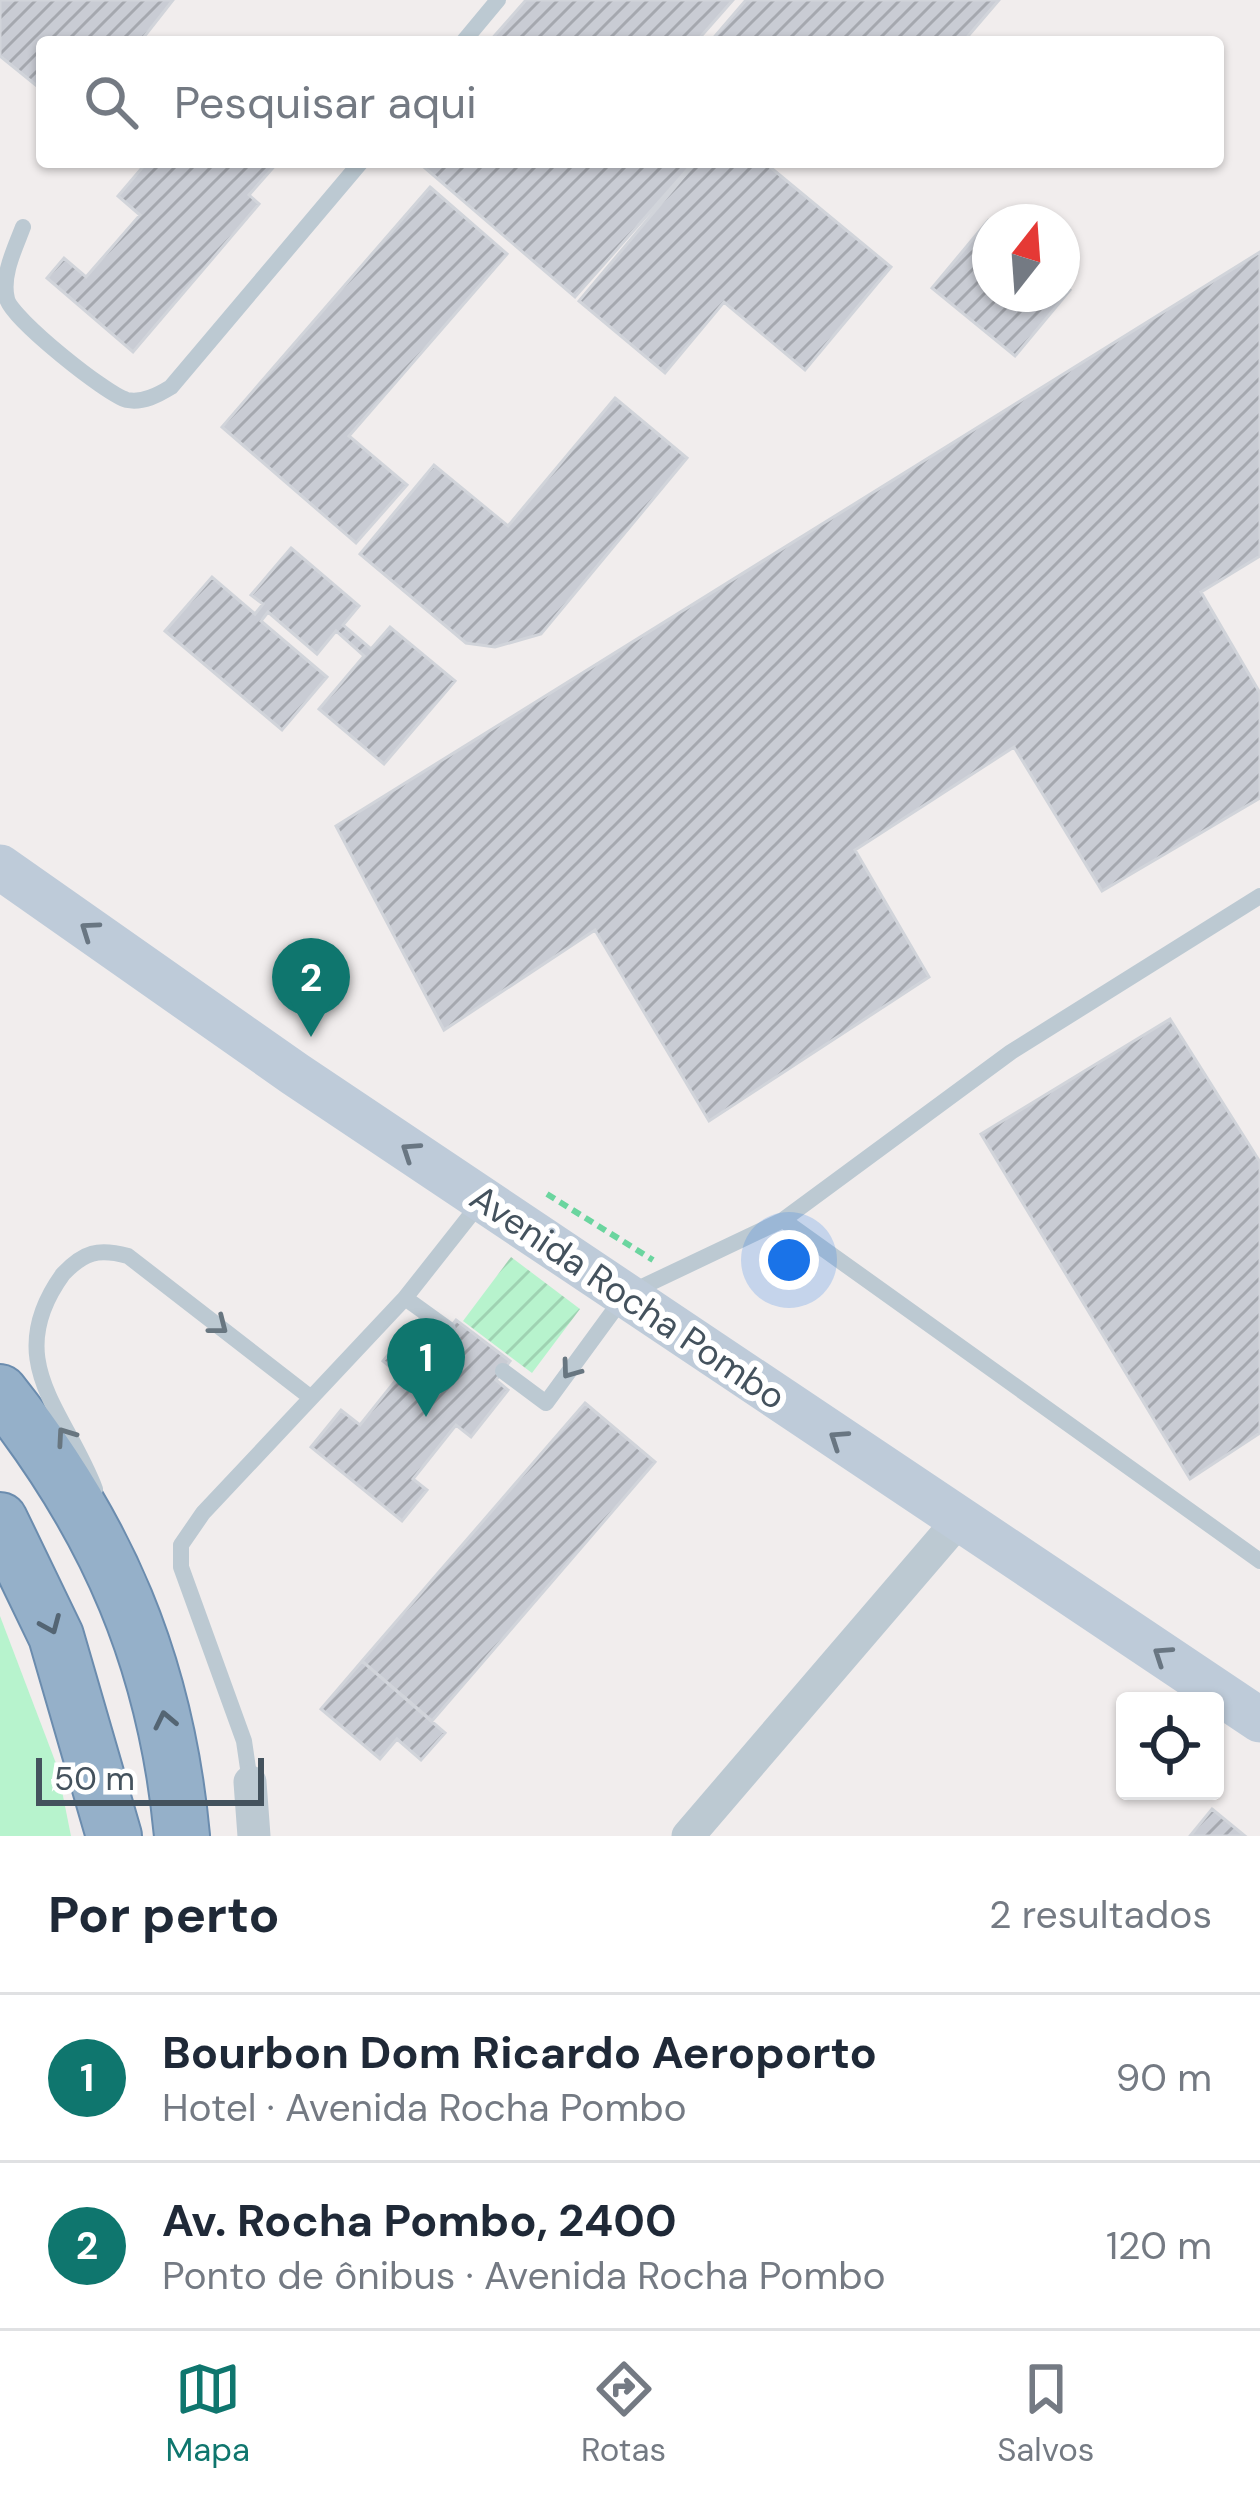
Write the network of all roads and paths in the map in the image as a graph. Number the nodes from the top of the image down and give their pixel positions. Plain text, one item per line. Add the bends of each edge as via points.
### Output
1 (498, 0) edge
2 (468, 36) edge
3 (357, 168) edge
4 (23, 227) dead end
5 (0, 867) edge
6 (1260, 896) edge
7 (482, 1199) junction
8 (783, 1220) junction
9 (625, 1295) junction
10 (406, 1298) junction
11 (448, 1329) dead end
12 (503, 1371) dead end
13 (0, 1392) edge
14 (310, 1396) junction
15 (0, 1520) edge
16 (958, 1520) junction
17 (101, 1543) junction
18 (1260, 1561) edge
19 (1260, 1720) edge
20 (250, 1782) joint
21 (114, 1836) edge
22 (182, 1836) edge
23 (254, 1836) edge
24 (688, 1836) edge

1 - 2 lane
3 - 4 lane via 171,387 151,399 125,400 26,326 7,300
7 -> 5 main road, Avenida Rocha Pombo
6 - 8 lane via 1011,1052
7 - 9 main road, Avenida Rocha Pombo
7 - 10 lane
8 - 9 lane
8 - 18 lane
9 -> 12 lane via 545,1402
16 -> 9 main road, Avenida Rocha Pombo
10 - 11 lane
10 - 14 lane
13 - 17 highway via 73,1489
17 -> 14 lane via 103,1509 87,1468 34,1392 26,1360 32,1322 51,1286 83,1253 128,1256
14 - 20 lane via 181,1545 181,1567 244,1741
15 -> 21 highway via 56,1636
19 -> 16 main road, Avenida Rocha Pombo
16 - 24 street
22 -> 17 highway via 164,1714
20 - 23 street

